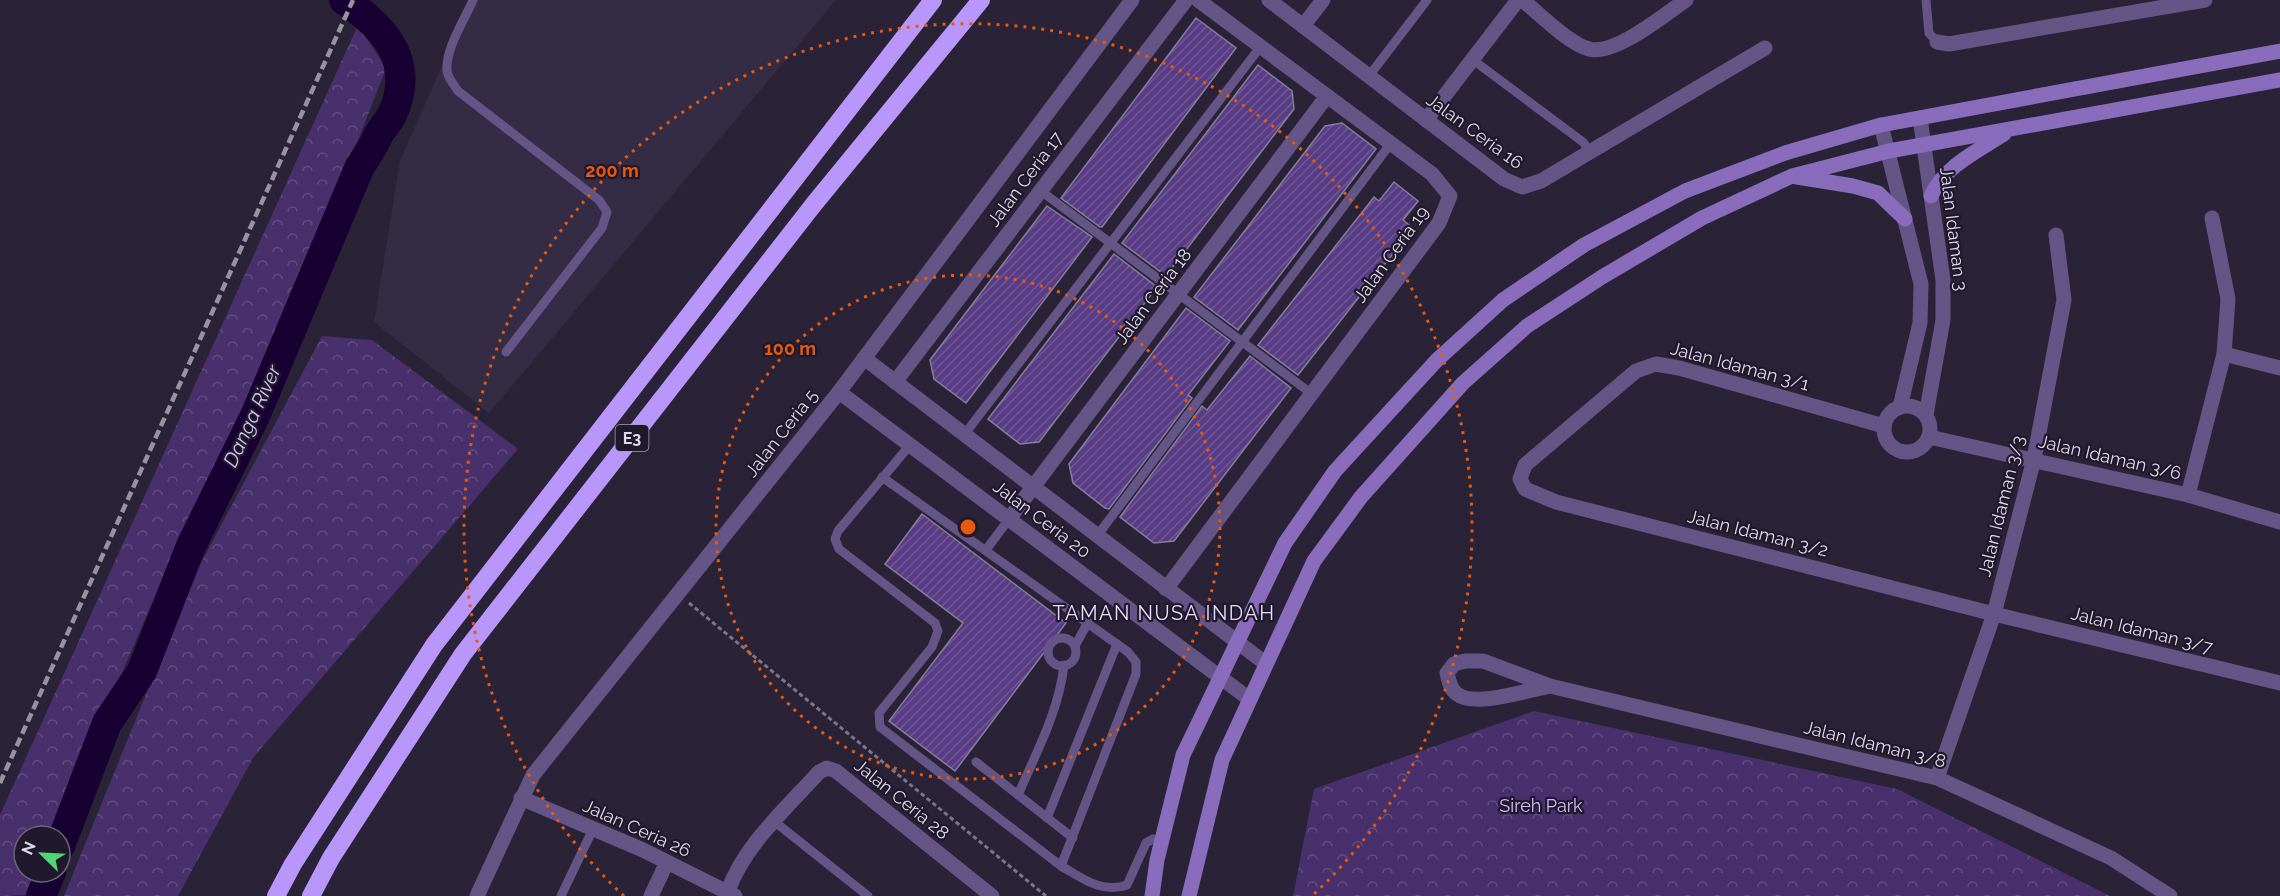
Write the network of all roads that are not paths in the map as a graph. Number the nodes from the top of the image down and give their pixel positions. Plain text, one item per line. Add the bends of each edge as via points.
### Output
1 (473, 0) edge
2 (933, 0) edge
3 (981, 0) edge
4 (1132, 0) edge
5 (1186, 0) edge
6 (1198, 0) edge
7 (1269, 0) edge
8 (1323, 0) edge
9 (1427, 0) edge
10 (1520, 0) edge
11 (1686, 0) edge
12 (1926, 0) edge
13 (2205, 0) edge
14 (2185, 2) edge
15 (1303, 26) junction
16 (1937, 42) joint
17 (1261, 46) junction
18 (1765, 48) dead end
19 (2280, 51) edge
20 (1473, 60) junction
21 (1369, 76) junction
22 (2280, 80) edge
23 (1327, 96) junction
24 (1920, 118) junction
25 (1426, 120) junction
26 (1881, 125) junction
27 (2012, 130) junction
28 (1391, 143) junction
29 (1924, 146) junction
30 (1590, 152) junction
31 (1889, 152) junction
32 (1792, 176) junction
33 (1041, 191) junction
34 (1931, 196) junction
35 (2212, 218) dead end
36 (1905, 219) junction
37 (2056, 235) dead end
38 (1110, 243) junction
39 (1178, 294) junction
40 (1243, 342) junction
41 (506, 352) dead end
42 (2224, 354) junction
43 (864, 358) junction
44 (2280, 368) edge
45 (895, 382) junction
46 (839, 392) junction
47 (1312, 394) junction
48 (1900, 407) junction
49 (1926, 415) junction
50 (1884, 426) junction
51 (964, 435) junction
52 (1929, 437) junction
53 (910, 445) junction
54 (2034, 459) junction
55 (882, 477) junction
56 (1520, 479) joint
57 (1033, 488) junction
58 (2188, 495) junction
59 (1009, 519) junction
60 (2280, 522) edge
61 (1097, 536) junction
62 (986, 550) junction
63 (1166, 589) junction
64 (1994, 614) junction
65 (1088, 622) junction
66 (1237, 643) junction
67 (1117, 644) junction
68 (1075, 646) junction
69 (1265, 663) junction
70 (1064, 665) junction
71 (1221, 677) junction
72 (2280, 683) edge
73 (1550, 686) junction
74 (1248, 698) junction
75 (976, 762) dead end
76 (1937, 778) junction
77 (1018, 795) junction
78 (521, 798) junction
79 (1047, 818) junction
80 (775, 822) junction
81 (592, 829) junction
82 (1072, 838) junction
83 (1162, 841) junction
84 (667, 862) junction
85 (1061, 866) junction
86 (730, 894) edge
87 (276, 896) edge
88 (311, 896) edge
89 (477, 896) edge
90 (561, 896) edge
91 (651, 896) edge
92 (868, 896) edge
93 (992, 896) edge
94 (1152, 896) edge
95 (1189, 896) edge
96 (2170, 896) edge

1 - 41 lane via 448,59 451,81 458,91 599,200 607,212 603,228
2 - 87 highway, E3 via 434,645
3 - 88 highway, E3 via 814,204 463,654 331,858
4 - 43 street, Jalan Ceria 5
5 - 33 street, Jalan Ceria 17
6 - 17 street, Jalan Ceria 19
7 - 15 street, Jalan Ceria 16
8 - 15 street
9 - 21 lane
10 - 11 street via 1577,44 1601,50 1625,40
10 - 20 street
12 - 16 lane via 1929,33
13 - 14 street
14 - 16 street via 1950,44
15 - 21 street, Jalan Ceria 16
17 - 23 street, Jalan Ceria 19
17 - 38 lane
18 - 30 street, Jalan Ceria 16
19 - 24 main road
20 - 25 street
20 - 30 lane via 1583,142
21 - 25 street, Jalan Ceria 16
22 - 27 main road
23 - 28 street, Jalan Ceria 19
23 - 39 street, Jalan Ceria 18
24 - 26 main road
24 - 29 street, Jalan Idaman 3
25 - 30 street, Jalan Ceria 16 via 1504,179 1522,187 1541,181
26 - 31 street
26 - 66 main road via 1785,153 1685,191 1584,245 1503,300 1437,360 1335,471 1285,543
27 - 29 main road
27 - 34 main road via 1949,170
28 - 40 lane
28 - 47 street, Jalan Ceria 19 via 1443,184 1450,196 1446,209
29 - 31 main road
29 - 34 street, Jalan Idaman 3
31 - 32 main road
31 - 36 street
32 - 36 main road via 1867,189 1887,200
32 - 69 main road via 1702,218 1602,277 1527,326 1463,383 1361,497 1314,561
33 - 38 lane
33 - 45 street, Jalan Ceria 17
34 - 49 street, Jalan Idaman 3 via 1943,280 1943,320
35 - 42 street via 2228,299
36 - 48 street via 1921,284 1920,323
37 - 54 street, Jalan Idaman 3/3 via 2064,300
38 - 39 lane
38 - 51 lane
39 - 40 lane
39 - 57 street, Jalan Ceria 18
40 - 47 lane
40 - 61 lane
42 - 44 street
42 - 58 street
43 - 45 street, Jalan Ceria 20
43 - 46 street, Jalan Ceria 5
45 - 51 street, Jalan Ceria 20
46 - 53 street, Jalan Ceria 20
46 - 78 street, Jalan Ceria 5 via 533,775
47 - 63 street, Jalan Ceria 19
48 - 49 street via 1914,407
48 - 50 street via 1889,414
49 - 52 street
50 - 52 street via 1887,441 1898,451 1920,449
50 - 56 street, Jalan Idaman 3/1 via 1656,364 1627,378 1525,465
51 - 57 street, Jalan Ceria 20
52 - 54 street, Jalan Idaman 3/6
53 - 55 lane
53 - 59 street, Jalan Ceria 20
54 - 58 street, Jalan Idaman 3/6
54 - 64 street, Jalan Idaman 3/3
55 - 62 lane
55 - 85 lane via 835,538 839,549 935,623 938,631 932,647 879,713 880,727
56 - 64 street, Jalan Idaman 3/2 via 1525,489 1556,502
57 - 59 street, Jalan Ceria 18
57 - 61 street, Jalan Ceria 20
58 - 60 street, Jalan Idaman 3/6
59 - 62 lane
59 - 71 street, Jalan Ceria 20
61 - 63 street, Jalan Ceria 20
62 - 65 lane
63 - 66 street, Jalan Ceria 20
64 - 72 street, Jalan Idaman 3/7
64 - 76 street, Jalan Idaman 3/3
65 - 67 lane
65 - 68 lane
66 - 69 street, Jalan Ceria 20
66 - 71 main road
67 - 79 lane
67 - 82 lane via 1136,662 1136,674
68 - 70 lane via 1074,658
68 - 70 lane via 1064,638 1049,647 1052,660
69 - 74 main road
70 - 77 lane via 1053,711
71 - 74 street, Jalan Ceria 20
71 - 83 main road via 1183,756
73 - 73 street, Jalan Idaman 3/8 via 1476,701 1458,695 1450,687 1447,673 1454,664 1483,661
73 - 76 street, Jalan Idaman 3/8
74 - 95 main road via 1222,760
75 - 77 lane
76 - 96 street, Jalan Idaman 3/8 via 2111,858
77 - 79 lane
78 - 81 street, Jalan Ceria 26
78 - 89 street, Jalan Ceria 5
79 - 82 lane
80 - 86 street, Jalan Ceria 28 via 734,875
80 - 92 lane
80 - 93 street, Jalan Ceria 28 via 819,772 832,769
81 - 84 street, Jalan Ceria 26
81 - 90 lane
82 - 85 lane
83 - 85 lane via 1153,839 1146,843 1127,885 1117,889 1093,885
83 - 94 main road
84 - 86 street, Jalan Ceria 26
84 - 91 street

